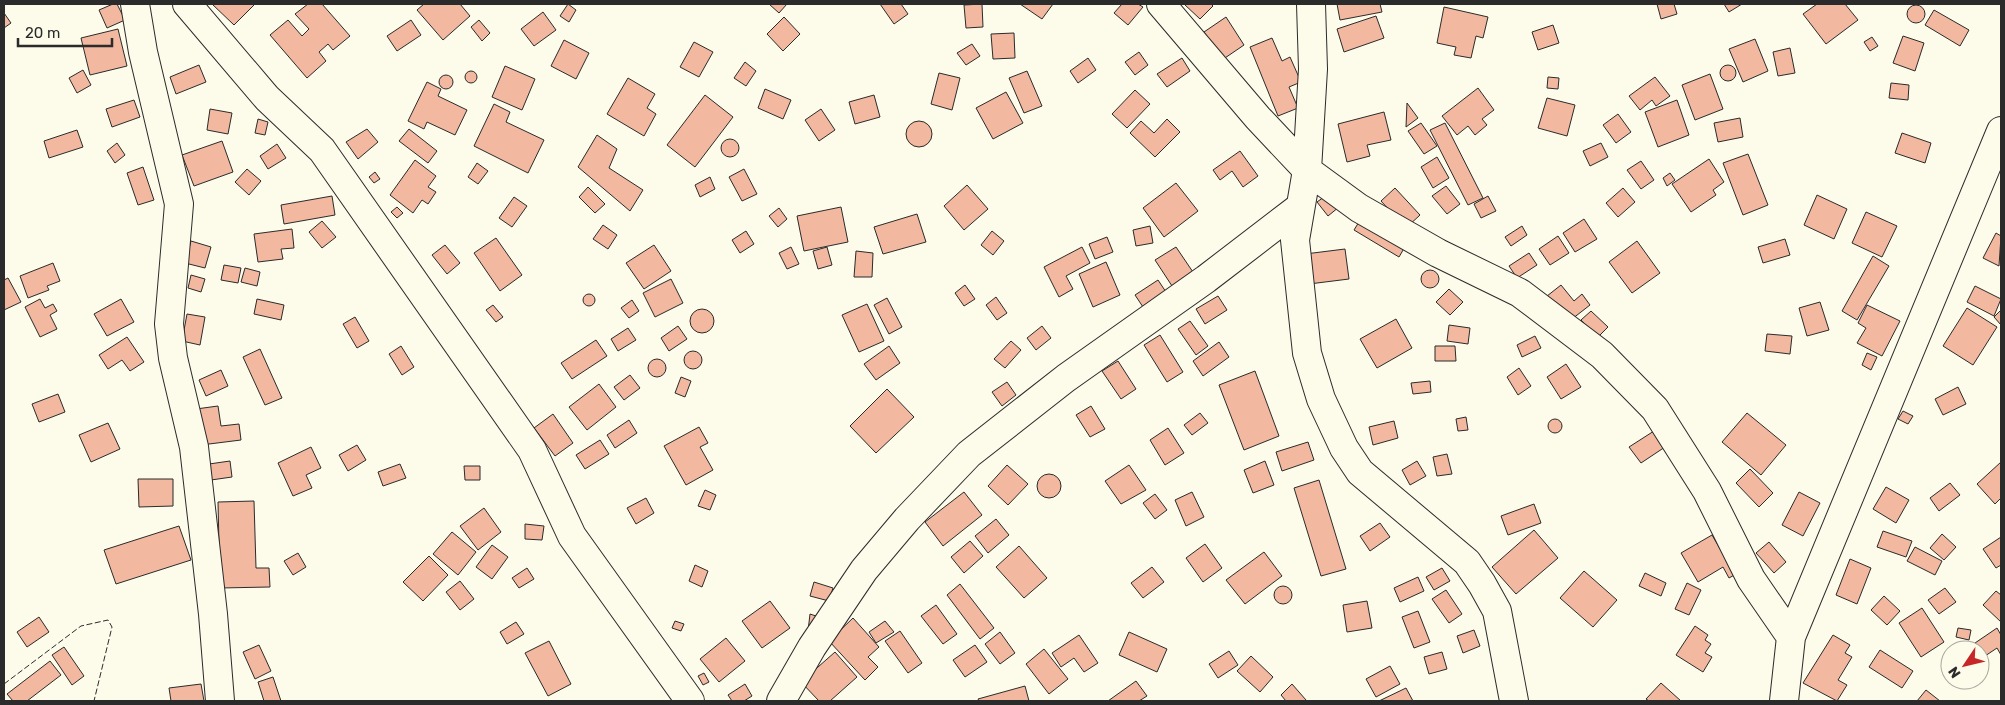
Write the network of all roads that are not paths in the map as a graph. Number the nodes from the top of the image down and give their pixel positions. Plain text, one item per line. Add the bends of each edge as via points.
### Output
1 (135, 4) edge
2 (187, 4) edge
3 (1161, 4) edge
4 (1311, 4) edge
5 (2001, 131) edge
6 (1307, 170) junction
7 (1300, 207) junction
8 (1791, 637) junction
9 (220, 701) edge
10 (690, 701) edge
11 (781, 701) edge
12 (1514, 701) edge
13 (1784, 701) edge

1 - 9 street via 143,52 179,204 169,324 173,358 194,446
2 - 10 street via 266,98 322,150 532,450 572,536
3 - 6 street
4 - 6 street via 1313,70
5 - 8 street
6 - 7 street
6 - 8 street via 1360,208 1520,293 1602,355 1655,409 1707,491 1751,580
7 - 11 street via 1206,279 1066,378 969,454 864,570 812,647
7 - 12 street via 1295,240 1307,353 1321,399 1344,448 1360,472 1467,562 1482,584 1497,611
8 - 13 street

